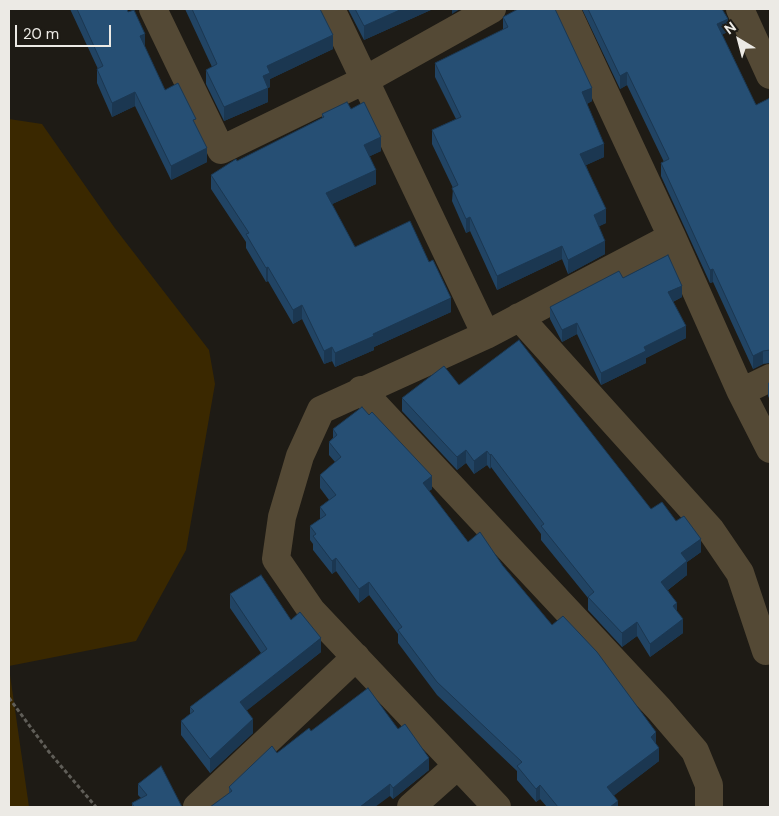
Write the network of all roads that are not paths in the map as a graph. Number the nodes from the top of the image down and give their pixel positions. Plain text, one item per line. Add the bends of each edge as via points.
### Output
1 (153, 9) edge
2 (331, 9) edge
3 (489, 9) edge
4 (566, 9) edge
5 (740, 9) edge
6 (770, 75) edge
7 (365, 80) junction
8 (672, 237) junction
9 (519, 318) junction
10 (486, 335) junction
11 (770, 378) edge
12 (362, 390) junction
13 (741, 392) junction
14 (770, 449) edge
15 (766, 651) dead end
16 (356, 658) junction
17 (457, 766) junction
18 (197, 807) edge
19 (411, 807) edge
20 (497, 807) edge
21 (709, 807) edge

1 - 7 street via 221,150
2 - 7 street
3 - 7 street
4 - 8 street
5 - 6 street
7 - 10 street
8 - 9 street
8 - 13 street
9 - 10 street
9 - 15 street via 710,529 740,573
10 - 12 street
11 - 13 street
12 - 16 street via 320,410 300,456 282,517 276,559 311,610
12 - 21 street via 660,709 695,751 709,784
13 - 14 street
16 - 17 street
16 - 18 street
17 - 19 street
17 - 20 street

